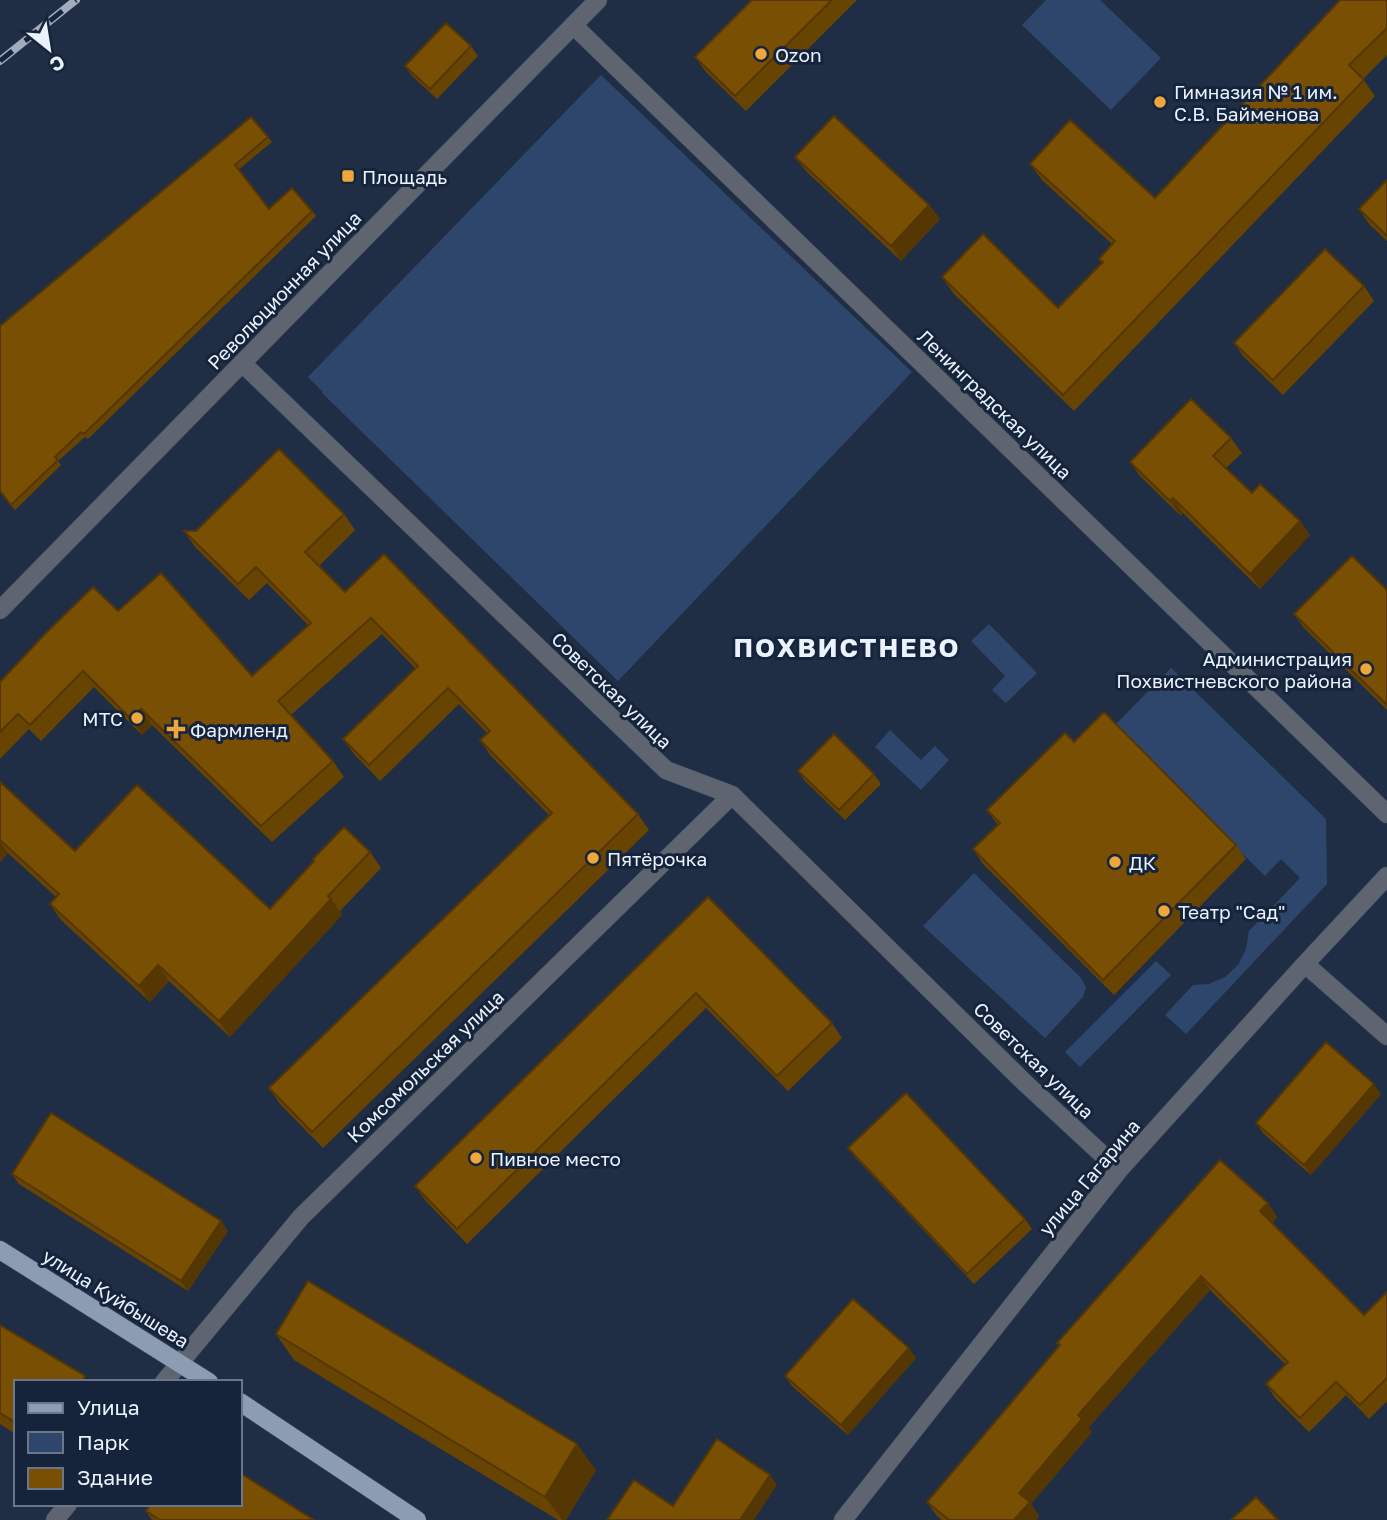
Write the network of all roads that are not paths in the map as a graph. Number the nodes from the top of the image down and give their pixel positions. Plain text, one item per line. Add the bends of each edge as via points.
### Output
1 (598, 0) edge
2 (573, 25) junction
3 (242, 363) junction
4 (0, 610) edge
5 (732, 795) junction
6 (1387, 814) edge
7 (1387, 876) edge
8 (1305, 964) junction
9 (1387, 1036) edge
10 (1119, 1170) junction
11 (0, 1250) edge
12 (179, 1363) junction
13 (166, 1380) edge
14 (206, 1380) edge
15 (242, 1403) edge
16 (66, 1506) edge
17 (55, 1520) edge
18 (418, 1520) edge
19 (843, 1520) edge

1 - 2 street, Революционная улица
2 - 3 street, Революционная улица
2 - 6 street, Ленинградская улица
3 - 4 street, Революционная улица
3 - 5 street, Советская улица via 666,770
5 - 10 street, Советская улица
5 - 12 street, Комсомольская улица via 302,1217
7 - 8 street, улица Гагарина
8 - 9 street
8 - 10 street, улица Гагарина
10 - 19 street, улица Гагарина
11 - 12 main road, улица Куйбышева
12 - 13 street, Комсомольская улица
12 - 14 main road, улица Куйбышева
15 - 18 main road
16 - 17 street

